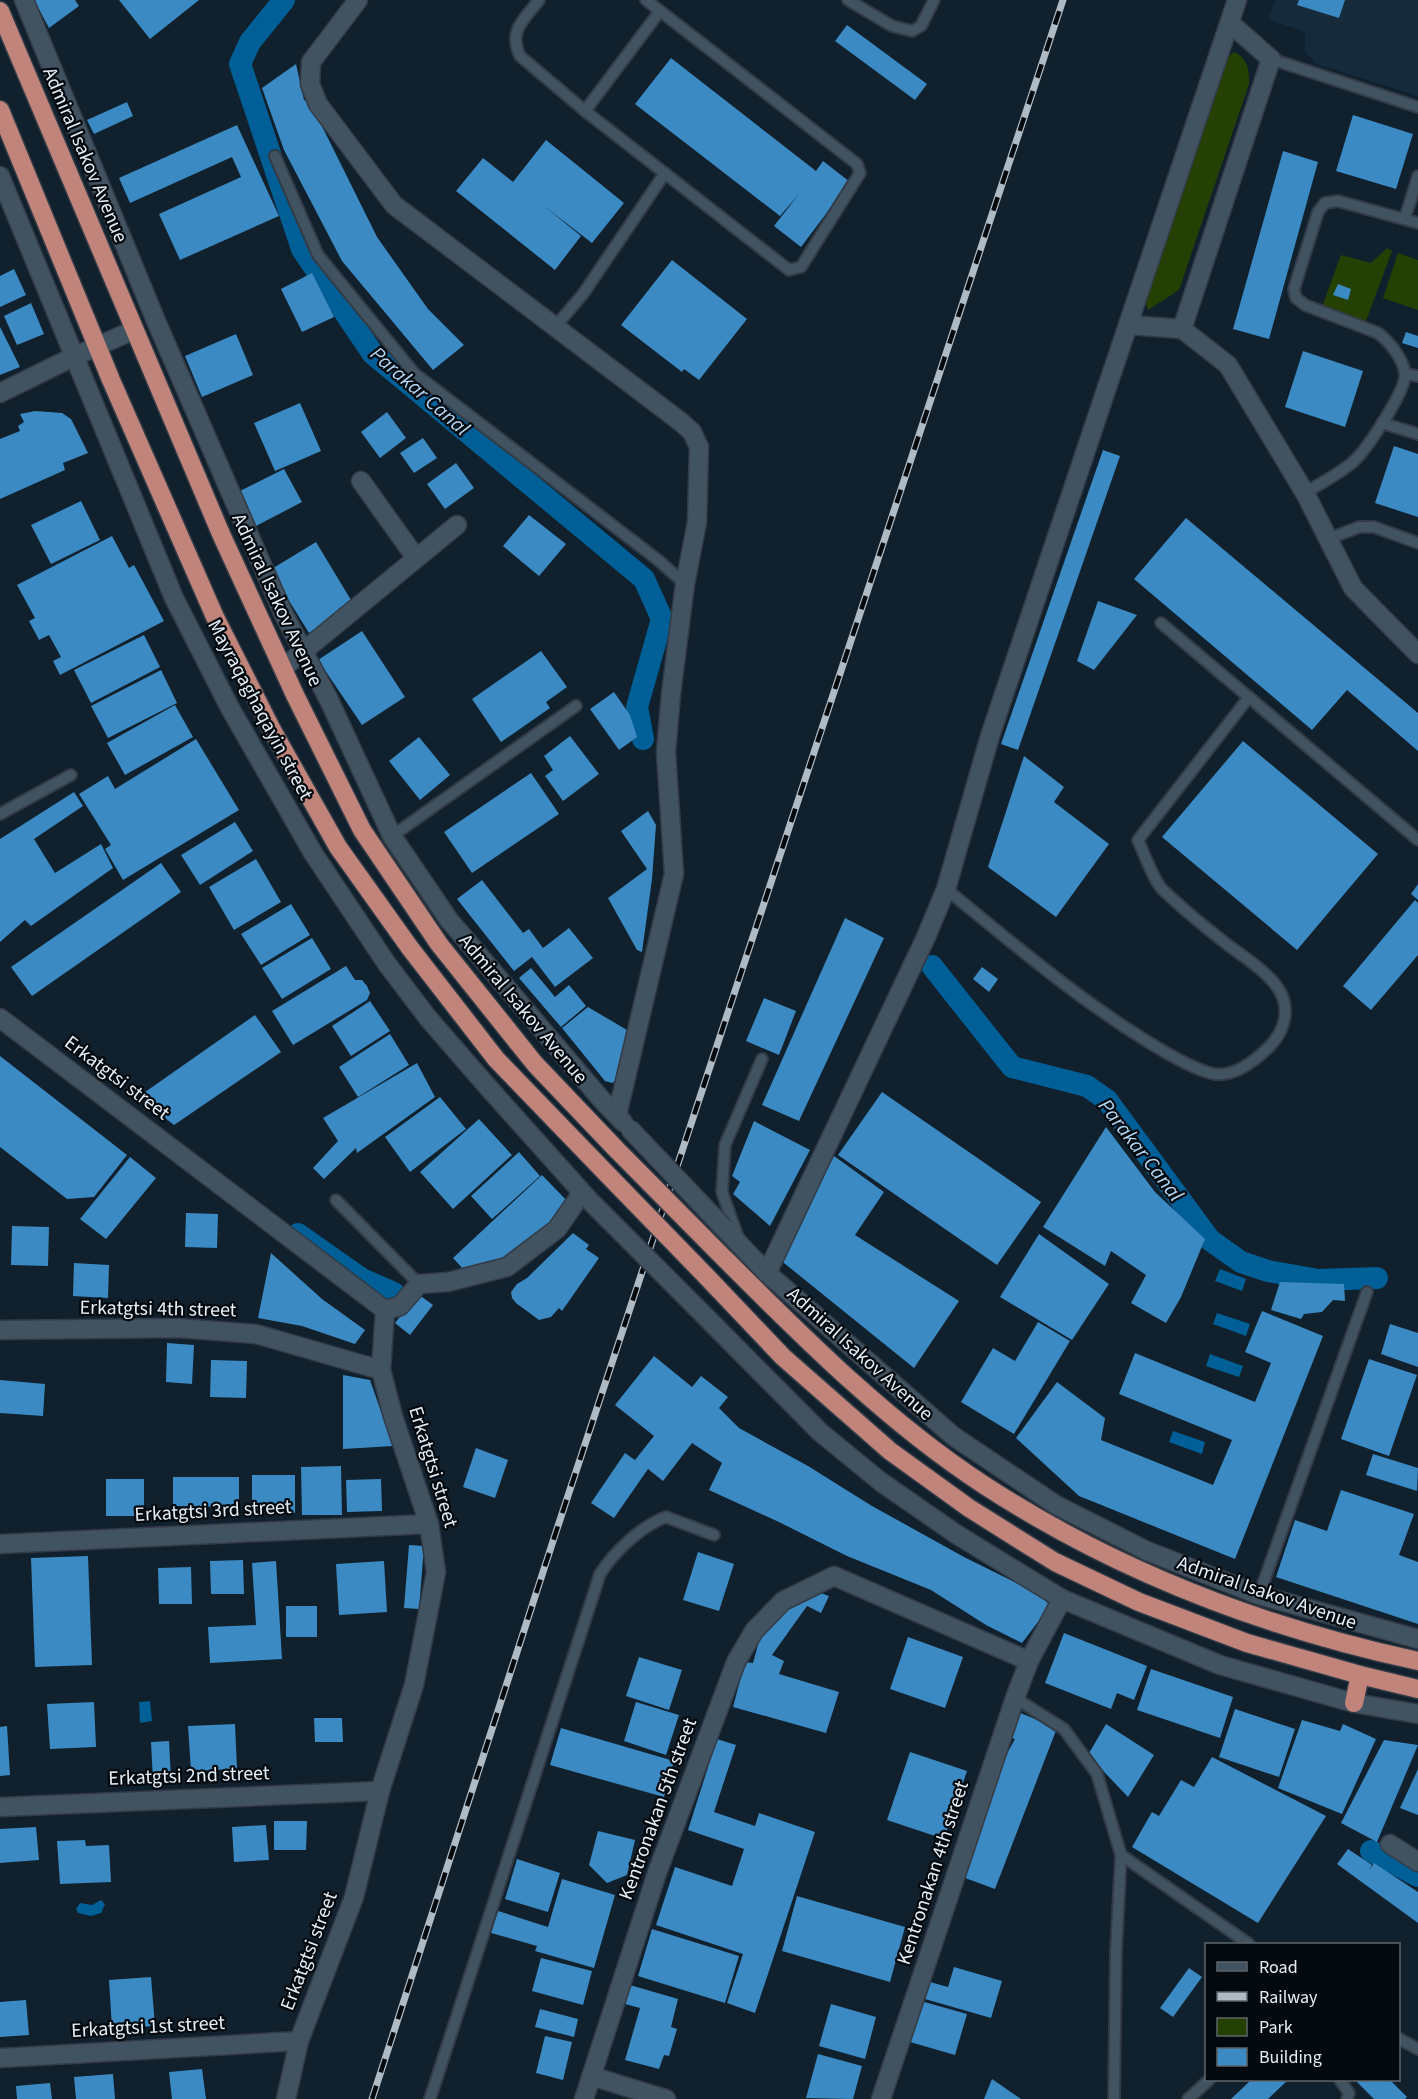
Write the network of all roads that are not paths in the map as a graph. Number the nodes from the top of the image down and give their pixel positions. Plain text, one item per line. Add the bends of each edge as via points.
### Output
1 (24, 0) edge
2 (358, 0) edge
3 (539, 0) edge
4 (646, 0) edge
5 (848, 0) edge
6 (934, 0) edge
7 (1237, 0) edge
8 (0, 11) edge
9 (660, 11) junction
10 (1230, 23) junction
11 (1271, 59) junction
12 (1418, 106) edge
13 (0, 110) edge
14 (585, 111) junction
15 (275, 156) dead end
16 (666, 173) junction
17 (0, 176) edge
18 (1418, 176) edge
19 (1405, 218) junction
20 (1418, 223) edge
21 (156, 321) junction
22 (1128, 325) junction
23 (555, 327) junction
24 (1182, 329) junction
25 (134, 330) junction
26 (97, 346) junction
27 (73, 357) junction
28 (1405, 374) junction
29 (1418, 376) edge
30 (0, 393) edge
31 (1382, 423) junction
32 (1418, 434) edge
33 (361, 481) dead end
34 (1305, 493) junction
35 (457, 525) dead end
36 (1328, 539) junction
37 (1418, 543) edge
38 (416, 558) junction
39 (685, 584) junction
40 (1161, 623) dead end
41 (303, 651) junction
42 (1418, 654) edge
43 (283, 668) junction
44 (1249, 698) junction
45 (576, 706) dead end
46 (71, 775) dead end
47 (0, 814) edge
48 (392, 836) junction
49 (1418, 840) edge
50 (945, 889) junction
51 (0, 1018) edge
52 (762, 1059) dead end
53 (623, 1122) junction
54 (586, 1196) junction
55 (336, 1200) dead end
56 (741, 1246) junction
57 (767, 1273) junction
58 (419, 1284) junction
59 (1367, 1292) dead end
60 (385, 1310) junction
61 (0, 1330) edge
62 (381, 1370) junction
63 (429, 1524) junction
64 (714, 1535) dead end
65 (0, 1544) edge
66 (1259, 1595) junction
67 (1062, 1599) junction
68 (1418, 1639) edge
69 (1029, 1661) junction
70 (1418, 1661) edge
71 (1360, 1675) junction
72 (1418, 1689) edge
73 (1015, 1698) junction
74 (1354, 1703) junction
75 (1418, 1714) edge
76 (381, 1791) junction
77 (0, 1807) edge
78 (1390, 1844) dead end
79 (1121, 1855) junction
80 (1418, 1862) edge
81 (1248, 1943) edge
82 (1400, 2039) edge
83 (299, 2041) junction
84 (1418, 2049) edge
85 (0, 2058) edge
86 (591, 2076) junction
87 (1207, 2081) edge
88 (1341, 2081) edge
89 (286, 2099) edge
90 (430, 2099) edge
91 (584, 2099) edge
92 (666, 2099) edge
93 (881, 2099) edge
94 (1114, 2099) edge
95 (1188, 2099) edge
96 (1347, 2099) edge

1 - 21 street
2 - 23 street via 311,62 310,84 318,105 394,205
3 - 14 lane via 516,30 514,44 520,56
4 - 9 lane
5 - 6 lane via 892,26 912,31 921,26
7 - 10 street
8 - 25 highway, Admiral Isakov Avenue
9 - 14 lane
9 - 16 lane via 857,164 860,174 801,267 789,270
10 - 11 street
10 - 22 street
11 - 12 lane
11 - 24 street
13 - 26 highway
14 - 16 lane
15 - 39 lane via 318,255 414,372
16 - 23 lane via 583,294
17 - 27 street, Mayraqaghaqayin street
18 - 19 lane
19 - 20 lane
19 - 28 lane via 1338,201 1325,203 1318,212 1294,289 1296,298 1305,305 1387,339
21 - 25 street
21 - 41 street
22 - 24 street
22 - 50 street via 990,736
23 - 39 street via 692,432 699,447 697,522
24 - 34 street via 1228,365
25 - 26 street
25 - 43 highway, Admiral Isakov Avenue
26 - 27 street
26 - 71 highway, bridge via 214,617 272,730 338,847 496,1059 783,1357 890,1451 969,1508 1055,1562 1139,1602 1246,1643
27 - 30 street
27 - 54 street, Mayraqaghaqayin street via 174,598 230,708 313,853 428,1018
28 - 29 lane
28 - 31 lane
31 - 32 lane
31 - 34 lane via 1355,461
33 - 38 street
34 - 36 street
35 - 38 street
36 - 37 lane via 1374,527
36 - 42 street via 1353,588
38 - 41 street
39 - 53 street via 666,752 674,874
40 - 44 lane
41 - 43 street
41 - 48 street
43 - 70 highway, Admiral Isakov Avenue, bridge via 362,830 439,944 535,1064 719,1253 825,1356 907,1428 983,1485 1073,1539 1164,1582 1361,1649
44 - 49 lane
44 - 50 lane via 1138,840 1160,887 1251,961 1283,997 1286,1022 1270,1046 1248,1064 1231,1074 1213,1074 1168,1054 1051,975
45 - 48 lane
46 - 47 lane
48 - 53 street via 449,920
50 - 57 street
51 - 60 street, Erkatgtsi street
52 - 56 lane via 725,1145 722,1192
53 - 56 street, bridge
54 - 58 street via 557,1229 507,1268 448,1282
54 - 67 street, Mayraqaghaqayin street, bridge via 820,1432 881,1482 956,1534
55 - 58 lane
56 - 57 street
57 - 66 street via 953,1436 1047,1498 1147,1551
58 - 60 street via 400,1306
59 - 66 lane
60 - 62 street, Erkatgtsi street
61 - 62 street, Erkatgtsi 4th street via 177,1328 256,1334
62 - 63 street, Erkatgtsi street
63 - 65 street, Erkatgtsi 3rd street
63 - 76 street, Erkatgtsi street via 436,1572 414,1685
64 - 90 lane via 666,1517 613,1555 600,1574
66 - 68 street
67 - 69 street, Kentronakan 4th street
67 - 74 street, Mayraqaghaqayin street via 1220,1665
69 - 73 street, Kentronakan 4th street
69 - 86 street, Kentronakan 5th street via 834,1576 783,1601 754,1631 736,1662 657,1874
71 - 72 highway
71 - 74 highway
73 - 79 lane via 1064,1729 1097,1774
73 - 93 street, Kentronakan 4th street
74 - 75 street, Mayraqaghaqayin street
76 - 77 street, Erkatgtsi 2nd street
76 - 83 street, Erkatgtsi street via 354,1897
78 - 80 street
79 - 81 lane
79 - 94 lane
82 - 84 lane
83 - 85 street, Erkatgtsi 1st street
83 - 89 street, Erkatgtsi street
86 - 91 street, Kentronakan 5th street
86 - 92 street
87 - 95 lane
88 - 96 lane via 1349,2092

